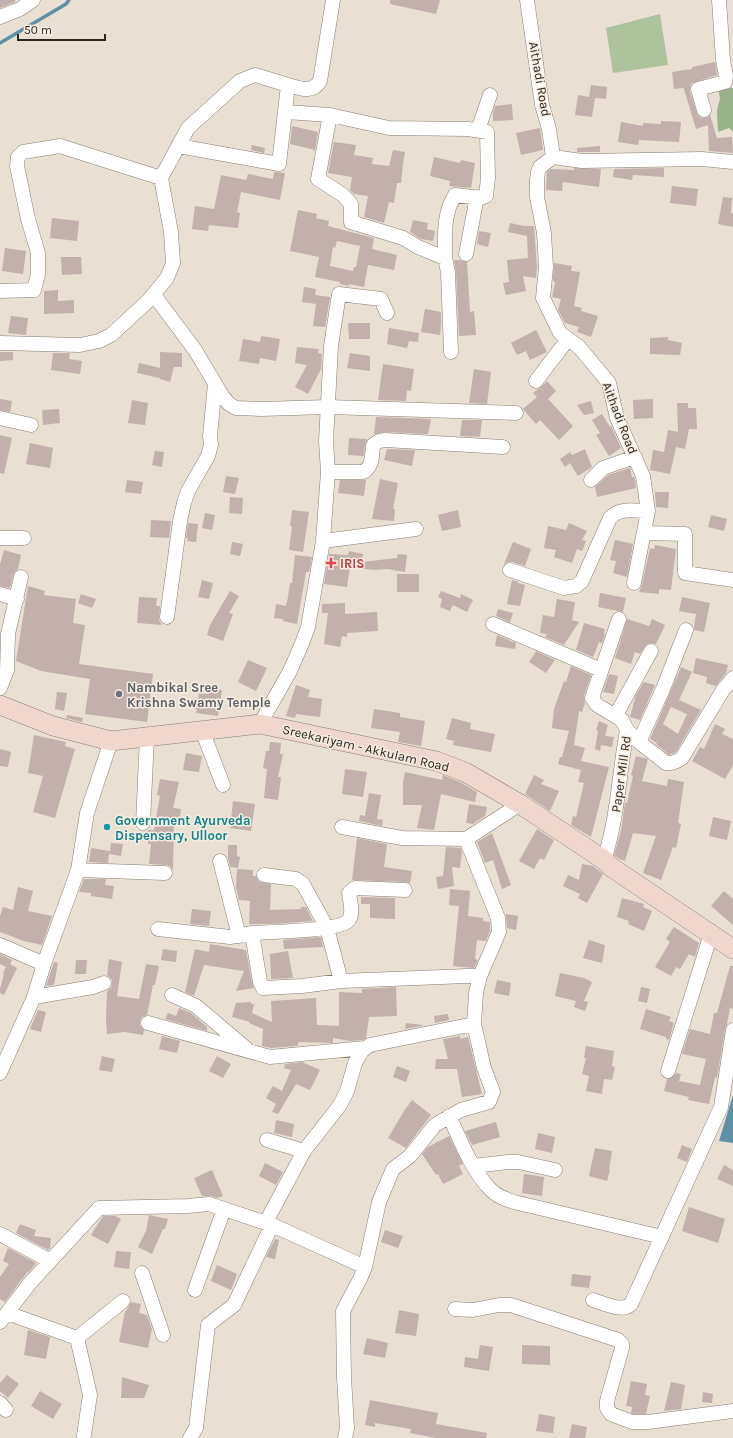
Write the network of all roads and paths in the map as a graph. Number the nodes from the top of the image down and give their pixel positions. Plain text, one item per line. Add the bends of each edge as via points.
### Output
1 (33, 0) edge
2 (333, 0) edge
3 (527, 0) edge
4 (719, 0) edge
5 (0, 17) edge
6 (728, 59) edge
7 (288, 85) junction
8 (490, 95) dead end
9 (704, 110) dead end
10 (286, 112) junction
11 (330, 115) junction
12 (478, 130) junction
13 (178, 146) junction
14 (553, 157) junction
15 (733, 162) edge
16 (161, 178) junction
17 (477, 197) junction
18 (466, 254) dead end
19 (444, 258) junction
20 (0, 291) edge
21 (154, 295) junction
22 (387, 313) dead end
23 (568, 339) junction
24 (0, 343) edge
25 (451, 352) dead end
26 (536, 381) dead end
27 (215, 384) junction
28 (328, 407) junction
29 (516, 413) dead end
30 (0, 418) edge
31 (31, 425) dead end
32 (503, 447) dead end
33 (635, 457) junction
34 (328, 472) junction
35 (591, 480) dead end
36 (648, 511) junction
37 (416, 530) dead end
38 (645, 533) junction
39 (0, 538) edge
40 (24, 538) dead end
41 (323, 540) junction
42 (510, 570) dead end
43 (21, 577) dead end
44 (733, 580) edge
45 (634, 583) dead end
46 (0, 594) edge
47 (17, 599) junction
48 (167, 618) dead end
49 (619, 619) dead end
50 (493, 624) dead end
51 (686, 630) dead end
52 (651, 651) dead end
53 (602, 670) junction
54 (733, 678) edge
55 (0, 688) edge
56 (0, 705) edge
57 (616, 715) junction
58 (260, 724) junction
59 (202, 730) junction
60 (627, 730) junction
61 (147, 736) junction
62 (111, 741) junction
63 (638, 742) junction
64 (223, 785) dead end
65 (520, 804) junction
66 (143, 823) dead end
67 (342, 828) dead end
68 (466, 839) junction
69 (604, 860) junction
70 (220, 861) dead end
71 (78, 870) junction
72 (165, 873) dead end
73 (264, 875) dead end
74 (405, 890) dead end
75 (327, 928) junction
76 (158, 929) dead end
77 (245, 934) junction
78 (711, 934) junction
79 (0, 944) edge
80 (733, 949) edge
81 (44, 964) junction
82 (480, 976) junction
83 (341, 981) junction
84 (104, 983) dead end
85 (172, 995) dead end
86 (34, 997) junction
87 (148, 1023) dead end
88 (474, 1024) junction
89 (733, 1030) edge
90 (6, 1046) edge
91 (365, 1048) junction
92 (252, 1052) junction
93 (668, 1071) dead end
94 (0, 1073) edge
95 (449, 1116) junction
96 (268, 1140) dead end
97 (304, 1151) junction
98 (474, 1166) junction
99 (555, 1170) dead end
100 (224, 1209) junction
101 (269, 1224) junction
102 (0, 1234) edge
103 (662, 1237) junction
104 (50, 1261) junction
105 (364, 1268) junction
106 (142, 1273) dead end
107 (195, 1290) dead end
108 (593, 1300) dead end
109 (123, 1301) dead end
110 (455, 1309) dead end
111 (4, 1318) edge
112 (163, 1335) dead end
113 (77, 1338) junction
114 (733, 1411) edge
115 (84, 1435) dead end
116 (190, 1438) edge
117 (345, 1438) edge

1 - 5 street via 20,9
2 - 7 street via 320,81 317,86 310,89
3 - 14 street, Aithadi Road via 542,105
4 - 6 street
6 - 9 street via 725,82 698,89
7 - 10 street
7 - 13 street via 255,75 240,81 188,128
8 - 12 street
10 - 11 street
10 - 13 street via 280,164
11 - 12 street via 389,128
11 - 19 street via 318,179 343,195 351,204 351,222 402,238
12 - 17 street via 487,132 488,178 486,196
13 - 16 street
14 - 15 street via 582,162 702,159
14 - 23 street, Aithadi Road via 540,167 537,180 546,261 543,298 560,333
16 - 20 street via 60,146 23,152 18,157 17,166 38,253 38,274 34,290
16 - 21 street via 173,263 167,278
17 - 18 street
17 - 19 street via 455,195 450,202
19 - 25 street via 448,272
21 - 24 street via 110,335 99,341 80,345
21 - 27 street via 195,350
22 - 28 street via 381,299 339,294 331,346
23 - 26 street
23 - 33 street, Aithadi Road via 579,347 609,383 617,418
27 - 28 street via 229,404 236,408 261,410
27 - 48 street via 211,445 184,503
28 - 29 street
28 - 34 street
30 - 31 street
32 - 34 street via 385,440 373,445 367,470
33 - 35 street via 603,468
33 - 36 street, Aithadi Road via 643,476
34 - 41 street
36 - 38 street, Aithadi Road
36 - 42 street via 621,511 610,518 582,581 576,586 564,588
37 - 41 street
38 - 44 street via 685,534 685,573
38 - 45 street, Aithadi Road
39 - 40 street
41 - 58 street via 308,627 290,671
43 - 47 street
46 - 47 street
47 - 55 street via 8,634 8,670
49 - 53 street
50 - 53 street
51 - 63 street
52 - 57 street
53 - 57 street via 592,698 597,705
54 - 63 street, Paper Mill Rd via 682,758 666,763
56 - 62 main road, Sreekariyam - Akkulam Road via 53,726
57 - 60 street
58 - 59 main road, Sreekariyam - Akkulam Road
58 - 65 main road, Sreekariyam - Akkulam Road via 436,762 465,772
59 - 61 main road, Sreekariyam - Akkulam Road
59 - 64 street
60 - 63 street, Paper Mill Rd
60 - 69 street, Paper Mill Rd via 615,818
61 - 62 main road, Sreekariyam - Akkulam Road
61 - 66 street
62 - 71 street via 87,813
65 - 68 street
65 - 69 main road, Sreekariyam - Akkulam Road
67 - 68 street via 402,838
68 - 82 street via 498,918 499,932
69 - 78 main road, Sreekariyam - Akkulam Road
70 - 77 street
71 - 72 street
71 - 81 street
73 - 75 street via 300,881
74 - 75 street via 354,888 349,893 348,921
75 - 77 street
75 - 83 street
76 - 77 street via 220,936
77 - 83 street via 263,988
78 - 80 main road, Sreekariyam - Akkulam Road
78 - 93 street
79 - 81 street
81 - 86 street
82 - 83 street
82 - 88 street
84 - 86 street
85 - 92 street via 196,1006
86 - 90 street
87 - 92 street
88 - 91 street
88 - 95 street via 484,1068 493,1092 490,1102
89 - 103 street via 721,1107
90 - 94 street
91 - 92 street via 276,1057
91 - 97 street via 355,1063 340,1105
95 - 98 street
95 - 105 street via 435,1125 410,1156 393,1169 379,1202
96 - 97 street
97 - 101 street
98 - 99 street via 518,1162
98 - 103 street via 490,1189 504,1199
100 - 101 street
100 - 104 street via 209,1204 98,1208
100 - 107 street
101 - 105 street
101 - 116 street via 234,1305 208,1326 196,1428
102 - 104 street
103 - 108 street via 632,1304 623,1308
104 - 111 street
105 - 117 street via 343,1311 347,1428
106 - 112 street
109 - 113 street
110 - 114 street via 472,1310 511,1305 621,1341 622,1348 607,1408 611,1414 632,1422
111 - 113 street
113 - 115 street via 90,1395

